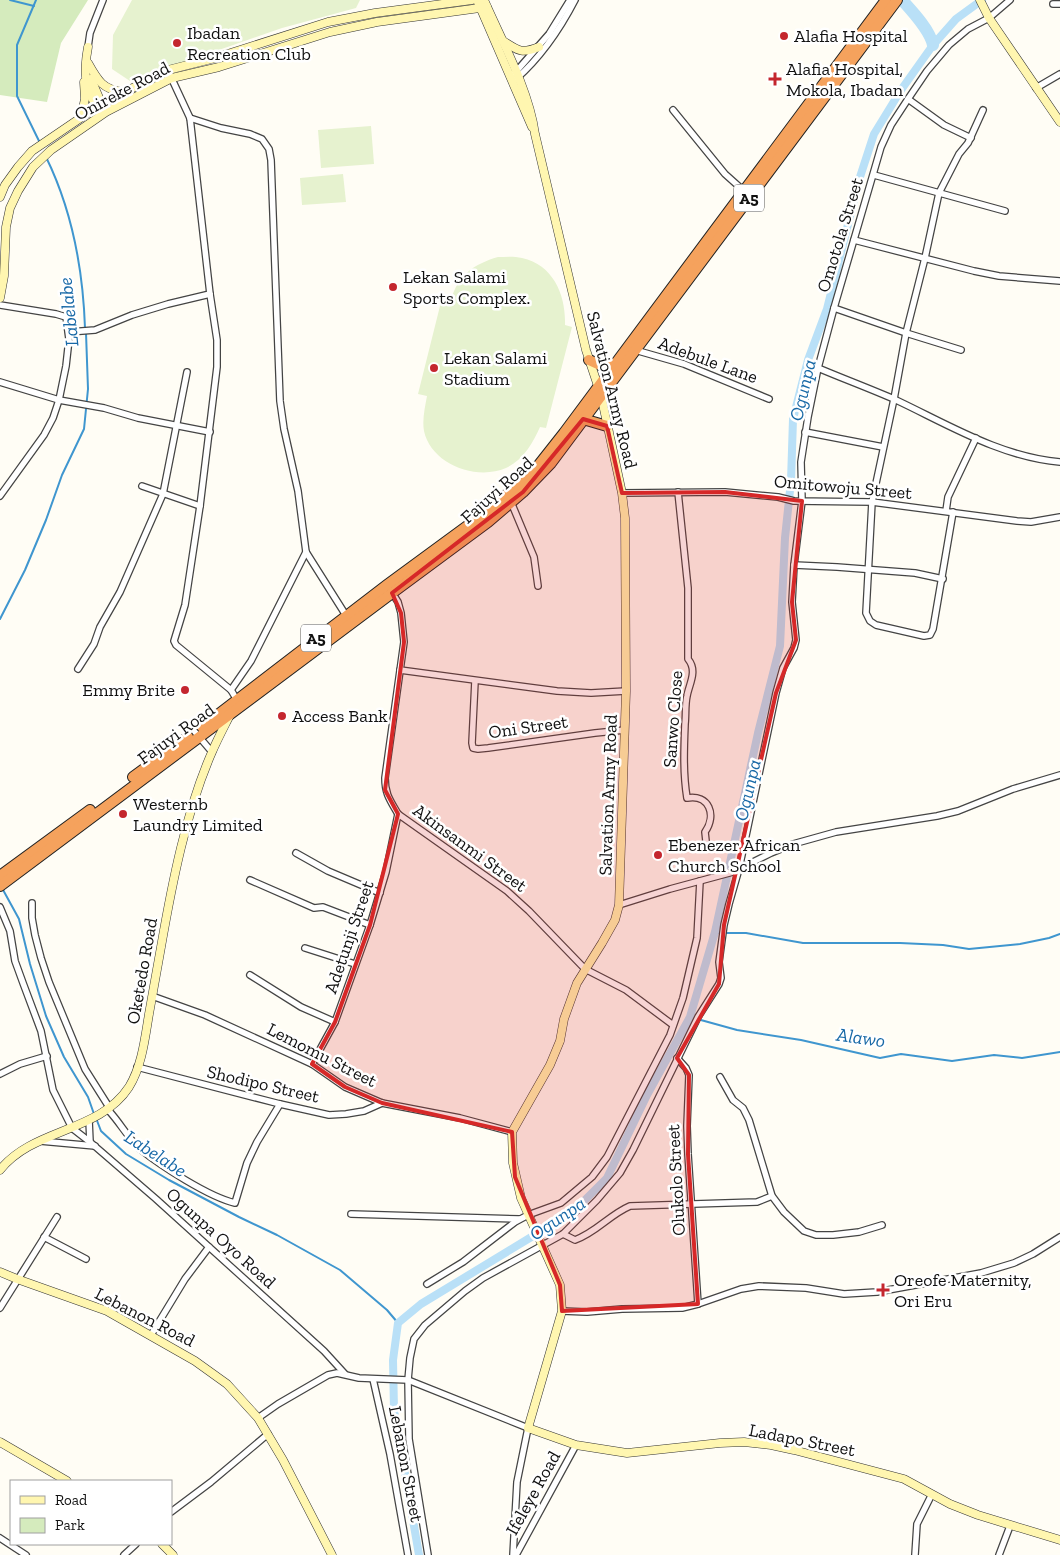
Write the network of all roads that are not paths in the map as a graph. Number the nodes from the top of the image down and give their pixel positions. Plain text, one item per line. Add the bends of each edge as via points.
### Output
1 (103, 0) edge
2 (472, 0) edge
3 (570, 0) edge
4 (575, 0) edge
5 (886, 0) edge
6 (897, 0) edge
7 (980, 0) edge
8 (1010, 0) edge
9 (482, 4) edge
10 (1053, 4) dead end
11 (1060, 4) edge
12 (990, 18) junction
13 (503, 41) junction
14 (88, 47) junction
15 (539, 47) junction
16 (88, 63) junction
17 (168, 70) junction
18 (1060, 74) edge
19 (514, 77) junction
20 (85, 78) junction
21 (172, 78) junction
22 (1036, 88) junction
23 (126, 92) junction
24 (908, 99) junction
25 (99, 105) junction
26 (672, 110) dead end
27 (982, 110) dead end
28 (104, 114) junction
29 (81, 117) junction
30 (190, 118) junction
31 (1060, 122) edge
32 (971, 138) junction
33 (874, 175) junction
34 (744, 191) junction
35 (939, 194) junction
36 (0, 197) edge
37 (1004, 211) dead end
38 (3, 226) edge
39 (854, 240) junction
40 (925, 258) junction
41 (1060, 281) edge
42 (210, 294) junction
43 (0, 298) edge
44 (0, 305) edge
45 (834, 308) junction
46 (69, 332) junction
47 (906, 333) junction
48 (635, 350) junction
49 (961, 350) dead end
50 (589, 360) junction
51 (614, 364) junction
52 (818, 368) junction
53 (187, 372) dead end
54 (0, 382) edge
55 (600, 390) junction
56 (769, 399) dead end
57 (894, 399) junction
58 (59, 400) junction
59 (583, 419) junction
60 (175, 424) junction
61 (606, 426) junction
62 (210, 432) junction
63 (806, 432) junction
64 (976, 438) junction
65 (883, 447) junction
66 (1060, 462) edge
67 (142, 486) dead end
68 (678, 492) junction
69 (163, 494) junction
70 (622, 494) junction
71 (0, 496) edge
72 (511, 502) junction
73 (802, 502) junction
74 (872, 502) junction
75 (200, 506) junction
76 (946, 511) junction
77 (953, 512) junction
78 (1060, 517) edge
79 (306, 552) junction
80 (794, 566) junction
81 (869, 570) junction
82 (943, 579) junction
83 (538, 586) dead end
84 (389, 589) junction
85 (349, 620) junction
86 (78, 669) dead end
87 (400, 670) junction
88 (475, 681) junction
89 (231, 690) junction
90 (626, 691) junction
91 (237, 700) junction
92 (231, 714) junction
93 (625, 730) junction
94 (197, 734) junction
95 (212, 752) junction
96 (1060, 776) edge
97 (398, 814) junction
98 (706, 840) dead end
99 (296, 854) dead end
100 (736, 870) junction
101 (13, 871) junction
102 (0, 876) edge
103 (250, 880) dead end
104 (700, 881) junction
105 (0, 886) edge
106 (380, 893) junction
107 (32, 902) dead end
108 (619, 906) junction
109 (0, 907) edge
110 (370, 925) junction
111 (305, 948) dead end
112 (355, 964) junction
113 (585, 969) junction
114 (250, 975) dead end
115 (152, 996) junction
116 (335, 1022) junction
117 (674, 1024) junction
118 (47, 1056) junction
119 (677, 1058) junction
120 (312, 1064) junction
121 (137, 1067) junction
122 (0, 1074) edge
123 (720, 1077) dead end
124 (382, 1103) junction
125 (280, 1104) junction
126 (108, 1108) junction
127 (91, 1119) junction
128 (72, 1128) junction
129 (512, 1132) junction
130 (38, 1141) junction
131 (93, 1144) junction
132 (0, 1170) edge
133 (772, 1196) junction
134 (691, 1204) junction
135 (351, 1214) dead end
136 (57, 1217) dead end
137 (521, 1219) junction
138 (530, 1219) junction
139 (882, 1225) dead end
140 (563, 1234) junction
141 (44, 1237) junction
142 (1060, 1237) edge
143 (541, 1243) junction
144 (209, 1247) junction
145 (86, 1260) dead end
146 (0, 1272) edge
147 (17, 1279) junction
148 (428, 1284) dead end
149 (698, 1304) junction
150 (0, 1308) edge
151 (562, 1311) junction
152 (151, 1335) junction
153 (345, 1374) junction
154 (376, 1379) junction
155 (405, 1380) junction
156 (258, 1418) junction
157 (528, 1428) junction
158 (268, 1434) junction
159 (0, 1442) edge
160 (576, 1445) junction
161 (65, 1480) edge
162 (932, 1494) junction
163 (172, 1511) edge
164 (1010, 1526) junction
165 (1060, 1540) edge
166 (11, 1545) edge
167 (135, 1545) edge
168 (163, 1545) edge
169 (26, 1555) edge
170 (124, 1555) edge
171 (174, 1555) edge
172 (332, 1555) edge
173 (408, 1555) edge
174 (428, 1555) edge
175 (514, 1555) edge
176 (915, 1555) edge
177 (999, 1555) edge

1 - 14 street
2 - 17 main road, Onireke Road via 328,22
3 - 15 street
4 - 19 street via 538,57
5 - 34 highway, Fajuyi Road / A5
6 - 48 highway, Fajuyi Road / A5
7 - 12 main road
8 - 12 street, Omotola Street
9 - 13 main road, Salvation Army Road
9 - 19 main road, Salvation Army Road
9 - 21 main road, Onireke Road via 330,32 219,67
10 - 11 street
12 - 22 main road
12 - 24 street, Omotola Street via 968,29 949,46
13 - 15 main road via 524,51
13 - 19 main road, Salvation Army Road
14 - 16 main road
14 - 20 main road
15 - 19 street
16 - 23 main road via 106,88
16 - 25 main road
17 - 21 street
17 - 23 main road, Onireke Road
18 - 22 street
19 - 50 main road, Salvation Army Road via 535,134
20 - 25 main road
20 - 29 main road
21 - 28 main road, Onireke Road
21 - 30 street
22 - 31 main road
23 - 25 main road, Onireke Road
24 - 32 street via 932,118
24 - 33 street, Omotola Street via 881,147
25 - 28 main road
25 - 29 main road, Onireke Road
26 - 34 street via 725,174
27 - 32 street
28 - 38 main road, Onireke Road via 40,160 26,176
29 - 36 main road, Onireke Road via 32,151 5,185
30 - 42 street
30 - 79 street via 250,134 262,139 269,149 280,401
32 - 35 street
33 - 35 street
33 - 39 street, Omotola Street
34 - 51 highway, Fajuyi Road / A5
35 - 37 street
35 - 40 street
38 - 43 main road, Onireke Road via 4,276
39 - 40 street
39 - 45 street, Omotola Street
40 - 41 street via 999,276
40 - 47 street
42 - 46 street via 132,315 95,330
42 - 62 street via 217,340 217,368
44 - 46 street via 66,317
45 - 47 street
45 - 52 street, Omotola Street
46 - 58 street
47 - 49 street
47 - 57 street
48 - 55 highway, Fajuyi Road / A5
48 - 56 street, Adebule Lane via 684,364
50 - 51 highway via 600,365
50 - 55 main road, Salvation Army Road
51 - 55 highway, Fajuyi Road / A5
52 - 57 street
52 - 63 street, Omotola Street
53 - 60 street
54 - 58 street
55 - 59 highway, Fajuyi Road / A5
55 - 61 main road, Salvation Army Road
55 - 84 highway, Fajuyi Road / A5 via 534,471
57 - 64 street
57 - 65 street
58 - 60 street
58 - 71 street via 44,436
59 - 61 highway
59 - 72 highway, Fajuyi Road / A5 via 551,463
60 - 62 street
60 - 69 street
61 - 70 main road, Salvation Army Road
62 - 75 street
63 - 65 street
63 - 73 street, Omotola Street via 801,462
64 - 66 street via 1016,454
64 - 76 street via 948,497
65 - 74 street
67 - 69 street
68 - 70 street, Omitowoju Street
68 - 73 street, Omitowoju Street via 725,492
68 - 98 street, Sanwo Close via 688,588 688,659 693,676 686,697 684,783 687,798 695,796 710,807
69 - 75 street
69 - 86 street via 120,592
70 - 90 main road, Salvation Army Road via 626,541
72 - 83 street via 534,557
72 - 84 highway, Fajuyi Road / A5 via 488,522
73 - 74 street, Omitowoju Street
73 - 80 street, Omotola Street
74 - 76 street, Omitowoju Street
74 - 81 street
75 - 89 street via 185,605 174,641
76 - 77 street, Omitowoju Street
77 - 78 street, Omitowoju Street via 1017,522
77 - 82 street
79 - 85 street
79 - 89 street via 251,661
80 - 81 street
80 - 100 street, Omotola Street via 792,602 796,640 776,693
81 - 82 street via 915,573
81 - 82 street via 866,614 870,621 876,626 924,636 930,635 933,629
84 - 85 highway, Fajuyi Road / A5
84 - 87 street, Akinsanmi Street via 398,602 404,627
85 - 91 highway, Fajuyi Road / A5
85 - 92 highway, Fajuyi Road / A5
87 - 88 street
87 - 97 street, Akinsanmi Street via 385,784
88 - 90 street via 557,691
88 - 93 street, Oni Street via 474,748
89 - 91 street
90 - 93 main road, Salvation Army Road
91 - 94 highway, Fajuyi Road / A5
92 - 94 highway, Fajuyi Road / A5
92 - 95 main road, Oketedo Road
93 - 108 main road, Salvation Army Road
94 - 95 street
94 - 101 highway, Fajuyi Road / A5
95 - 115 main road, Oketedo Road via 180,853
96 - 100 street via 1013,789 958,811 836,832 793,844
97 - 106 street, Adetunji Street
97 - 113 street, Akinsanmi Street via 507,891
99 - 106 street
100 - 104 street
100 - 119 street, Omotola Street via 723,933 719,962 721,978
101 - 102 highway, Fajuyi Road / A5
101 - 105 highway, Fajuyi Road / A5
103 - 110 street via 314,908 323,907
104 - 108 street
104 - 117 street via 697,938
106 - 110 street, Adetunji Street
107 - 126 street via 35,935 49,982 85,1069
108 - 113 main road, Salvation Army Road via 615,920
109 - 118 street
110 - 112 street, Adetunji Street
111 - 112 street
112 - 116 street, Adetunji Street
113 - 117 street, Akinsanmi Street via 626,990
113 - 129 main road, Salvation Army Road via 569,1001 560,1041 550,1065
114 - 116 street via 301,1007
115 - 120 street, Lemomu Street via 205,1015
115 - 121 main road, Oketedo Road
116 - 120 street, Adetunji Street
117 - 138 street via 647,1082 602,1164 592,1177 561,1203
118 - 122 street
118 - 128 street via 53,1090
119 - 134 street, Olukolo Street via 689,1075 687,1126
119 - 140 street, Omotola Street via 620,1173
120 - 124 street, Lemomu Street via 345,1087
121 - 125 street, Shodipo Street
121 - 126 main road, Oketedo Road via 129,1086
123 - 133 street via 749,1120
124 - 125 street, Shodipo Street via 364,1111 330,1115
124 - 129 street, Lemomu Street
125 - 126 street via 247,1163 235,1203 181,1177 139,1148
126 - 127 main road, Oketedo Road
127 - 128 main road, Oketedo Road
127 - 131 street
128 - 130 main road, Oketedo Road
128 - 131 street, Ogunpa Oyo Road
129 - 138 main road via 515,1178
130 - 131 street
130 - 132 main road, Oketedo Road via 19,1152
131 - 144 street, Ogunpa Oyo Road
133 - 134 street via 757,1202
133 - 139 street via 804,1232 860,1232
134 - 140 street via 630,1206 616,1212 586,1236 575,1240
134 - 149 street, Olukolo Street
135 - 137 street
136 - 141 street
137 - 138 street
137 - 148 street
138 - 143 main road
140 - 143 street, Omotola Street
141 - 145 street
141 - 147 street
142 - 149 street via 1014,1263 921,1285 859,1294 759,1286
143 - 151 main road via 560,1285
143 - 155 street, Omotola Street via 483,1278 425,1324 414,1340
144 - 152 street
144 - 153 street, Ogunpa Oyo Road
146 - 147 main road, Lebanon Road
147 - 150 street
147 - 152 main road, Lebanon Road via 107,1311
149 - 151 street via 682,1308
151 - 157 main road
152 - 156 main road, Lebanon Road via 195,1360 226,1384
153 - 154 street, Lebanon Street
153 - 156 street via 328,1375
154 - 155 street, Lebanon Street
154 - 173 street, Lebanon Street
155 - 157 street, Lebanon Street
155 - 174 street, Omotola Street via 410,1439
156 - 158 main road, Lebanon Road
157 - 160 main road, Ladapo Street
157 - 175 street via 517,1482
158 - 163 street
158 - 172 main road, Lebanon Road
159 - 161 main road
160 - 162 main road, Ladapo Street via 627,1453 720,1443 772,1445 904,1479
160 - 175 street, Ifeleye Road
162 - 164 main road, Ladapo Street
162 - 176 street via 917,1524
164 - 165 main road, Ladapo Street
164 - 177 street
166 - 169 street
167 - 170 street
168 - 171 main road

